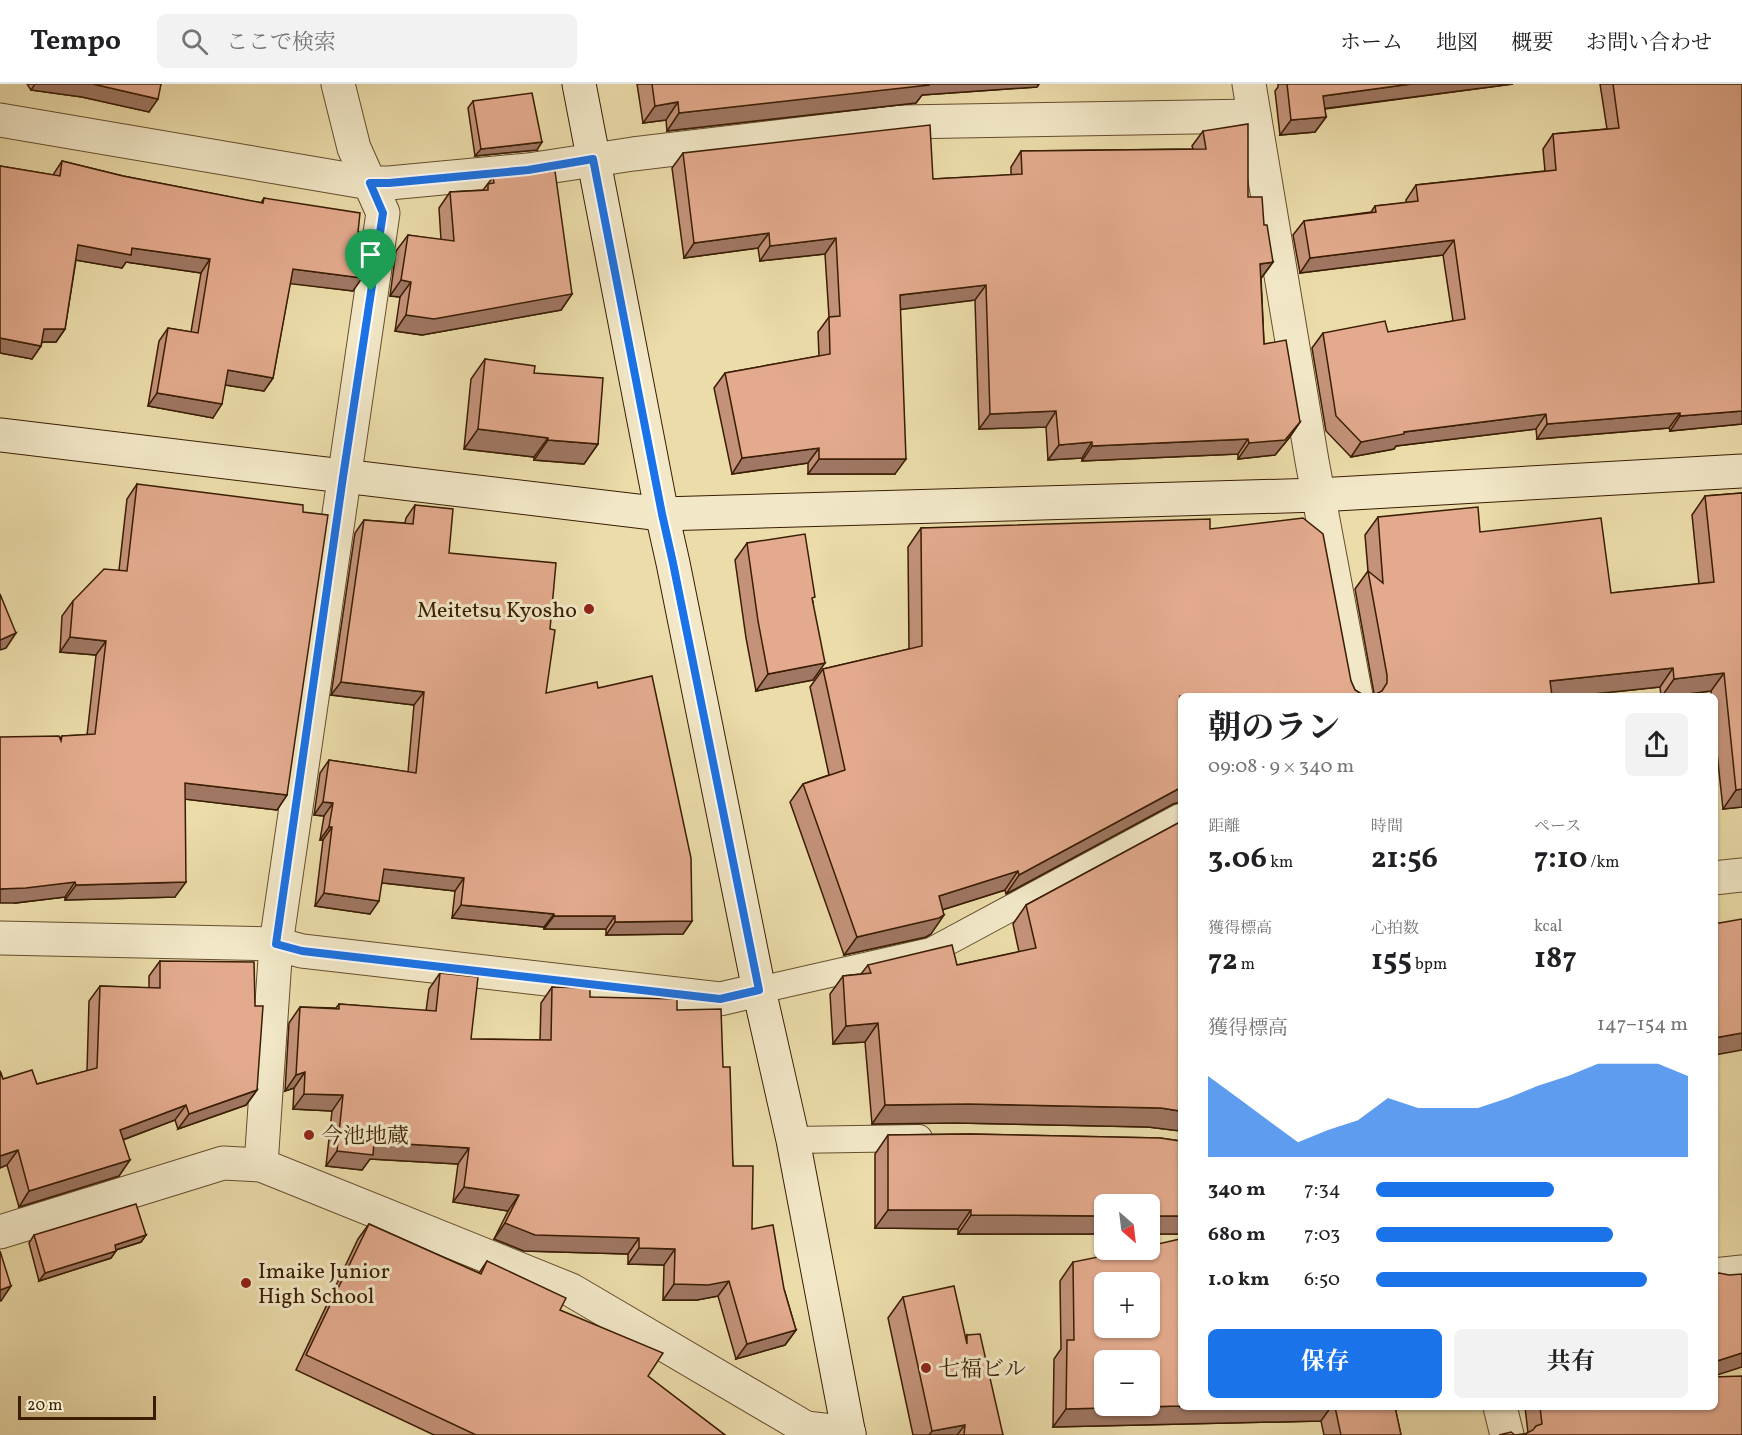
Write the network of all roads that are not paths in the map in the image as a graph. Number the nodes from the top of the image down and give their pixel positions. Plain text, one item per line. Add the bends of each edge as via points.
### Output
1 (338, 84) edge
2 (579, 84) edge
3 (1249, 84) edge
4 (1254, 116) junction
5 (0, 120) edge
6 (593, 159) junction
7 (370, 183) junction
8 (0, 435) edge
9 (1742, 471) edge
10 (343, 477) junction
11 (1318, 495) junction
12 (662, 514) junction
13 (1355, 693) edge
14 (1178, 818) edge
15 (1742, 874) edge
16 (1718, 877) edge
17 (0, 938) edge
18 (276, 944) junction
19 (759, 990) junction
20 (945, 1138) edge
21 (793, 1140) junction
22 (261, 1165) junction
23 (0, 1232) edge
24 (1742, 1272) edge
25 (1718, 1275) edge
26 (849, 1434) edge

1 - 7 street via 354,148
2 - 6 street
3 - 4 street
4 - 6 street via 902,122
4 - 11 street
5 - 7 street
6 - 7 street via 528,170
6 - 12 street
7 - 10 street via 383,213
8 - 10 street
9 - 11 street
10 - 12 street
10 - 18 street
11 - 12 street
11 - 13 street
12 - 19 street
14 - 19 lane via 931,951
15 - 16 street
17 - 18 street
18 - 19 street via 302,951 720,999
18 - 22 street
19 - 21 street
20 - 21 lane
21 - 26 street
22 - 23 street via 223,1163
22 - 26 street via 571,1290 806,1428
24 - 25 street

